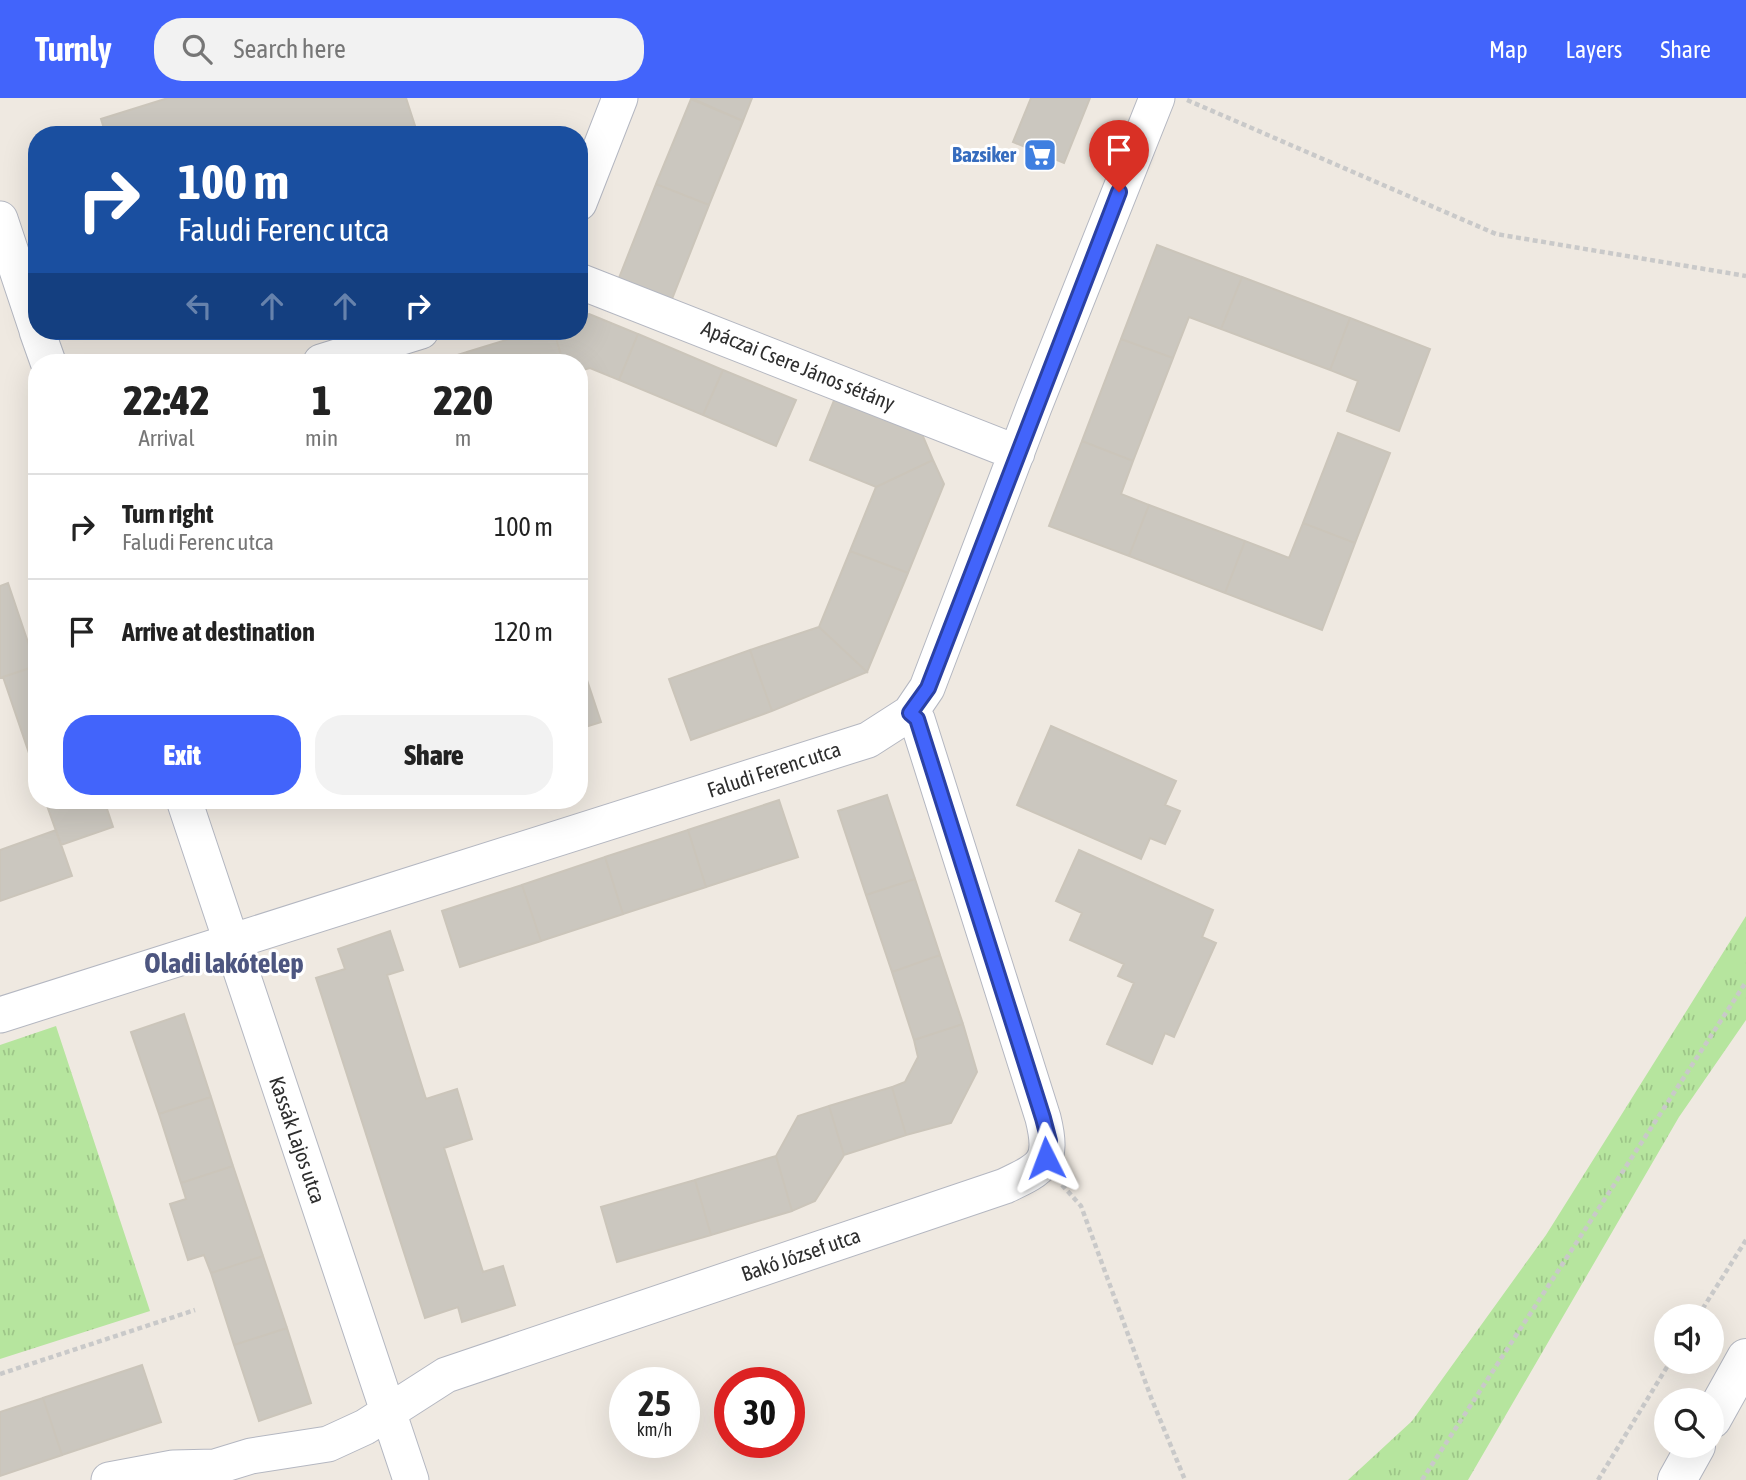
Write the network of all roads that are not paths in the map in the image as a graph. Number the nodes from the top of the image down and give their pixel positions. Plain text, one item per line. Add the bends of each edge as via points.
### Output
1 (620, 98) edge
2 (1157, 98) edge
3 (588, 180) edge
4 (0, 219) edge
5 (588, 285) edge
6 (28, 303) edge
7 (392, 340) edge
8 (347, 354) edge
9 (1017, 453) junction
10 (910, 713) junction
11 (187, 809) edge
12 (230, 940) junction
13 (0, 1016) edge
14 (1746, 1358) edge
15 (1724, 1397) edge
16 (388, 1411) junction
17 (1689, 1458) edge
18 (109, 1480) edge
19 (411, 1480) edge
20 (1677, 1480) edge

1 - 3 street
2 - 9 street, Faludi Ferenc utca
4 - 6 street
5 - 9 street, Apáczai Csere János sétány
7 - 8 street
9 - 10 street, Faludi Ferenc utca via 928,688
10 - 12 street, Faludi Ferenc utca via 868,740
10 - 16 street, Bakó József utca via 917,719 1043,1118 1049,1141 1046,1158 1037,1171 1005,1186 446,1375
11 - 12 street, Kassák Lajos utca
12 - 13 street, Faludi Ferenc utca
12 - 16 street, Kassák Lajos utca
14 - 15 main road
16 - 18 street, Bakó József utca via 328,1444 251,1456 215,1467 173,1468
16 - 19 street, Kassák Lajos utca
17 - 20 main road

